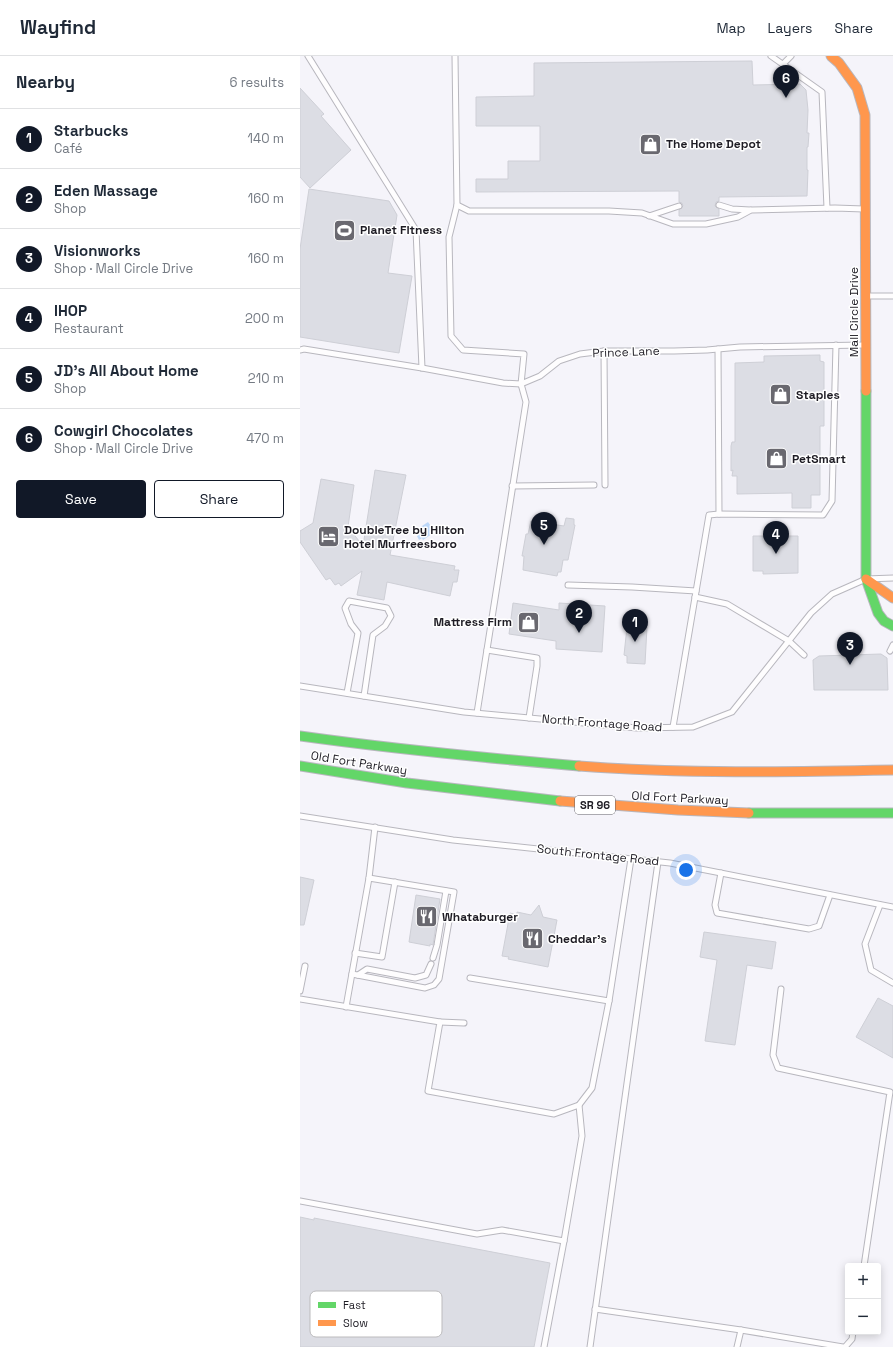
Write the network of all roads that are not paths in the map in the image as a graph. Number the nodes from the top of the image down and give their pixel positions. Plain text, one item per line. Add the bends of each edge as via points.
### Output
1 (308, 56) edge
2 (455, 56) edge
3 (771, 56) edge
4 (791, 56) edge
5 (831, 56) edge
6 (783, 64) junction
7 (457, 205) junction
8 (719, 205) dead end
9 (679, 206) dead end
10 (828, 208) junction
11 (865, 209) junction
12 (751, 210) junction
13 (648, 216) junction
14 (866, 296) junction
15 (893, 296) edge
16 (836, 345) junction
17 (866, 345) junction
18 (718, 349) junction
19 (300, 350) edge
20 (604, 351) junction
21 (422, 368) junction
22 (521, 384) junction
23 (594, 485) dead end
24 (605, 485) dead end
25 (512, 486) junction
26 (719, 514) junction
27 (893, 578) edge
28 (866, 579) junction
29 (568, 585) dead end
30 (696, 591) junction
31 (695, 597) junction
32 (893, 598) edge
33 (893, 626) edge
34 (789, 641) junction
35 (893, 645) edge
36 (487, 650) junction
37 (890, 651) dead end
38 (804, 655) dead end
39 (300, 686) edge
40 (347, 693) junction
41 (364, 696) junction
42 (476, 713) junction
43 (529, 718) junction
44 (673, 727) junction
45 (300, 736) edge
46 (300, 766) edge
47 (893, 770) edge
48 (893, 813) edge
49 (300, 816) edge
50 (375, 827) junction
51 (632, 859) junction
52 (658, 862) junction
53 (721, 873) junction
54 (369, 878) junction
55 (395, 882) junction
56 (446, 891) junction
57 (830, 895) junction
58 (880, 905) junction
59 (893, 907) edge
60 (355, 953) junction
61 (433, 958) dead end
62 (431, 964) dead end
63 (305, 966) dead end
64 (355, 975) junction
65 (470, 978) dead end
66 (893, 983) edge
67 (781, 989) dead end
68 (300, 991) edge
69 (300, 999) edge
70 (609, 1001) junction
71 (346, 1007) junction
72 (440, 1022) junction
73 (464, 1023) dead end
74 (579, 1105) junction
75 (300, 1201) edge
76 (564, 1241) junction
77 (864, 1263) edge
78 (595, 1309) junction
79 (741, 1330) junction
80 (853, 1335) edge
81 (544, 1347) edge
82 (590, 1347) edge
83 (736, 1347) edge
84 (844, 1347) edge

1 - 21 lane via 416,230
2 - 7 lane
3 - 6 lane
4 - 6 lane
5 - 11 main road, Mall Circle Drive via 857,88 865,115
6 - 10 lane via 822,92
7 - 13 lane via 469,211 609,211 642,213
7 - 22 lane via 449,237 451,336 463,350 524,354
8 - 12 lane
9 - 13 lane
10 - 11 lane
10 - 12 lane
11 - 14 main road, Mall Circle Drive
12 - 13 lane via 738,217 706,224 674,224
14 - 15 lane
14 - 17 main road, Mall Circle Drive
16 - 17 lane, Prince Lane
16 - 18 lane, Prince Lane
16 - 26 lane via 832,501 823,515
17 - 28 main road, Mall Circle Drive
18 - 20 lane, Prince Lane
18 - 26 lane
19 - 21 lane, Prince Lane
20 - 22 lane, Prince Lane via 580,354 559,361 540,376
20 - 24 lane
21 - 22 lane, Prince Lane via 502,383
22 - 25 lane via 526,402
23 - 25 lane
25 - 36 lane
26 - 30 lane via 709,515
27 - 28 lane, North Frontage Road
28 - 32 main road
28 - 33 main road, Mall Circle Drive via 880,616
28 - 34 lane, North Frontage Road via 832,594 811,613
29 - 30 lane
30 - 31 lane
31 - 34 lane via 727,604
31 - 44 lane
34 - 38 lane
34 - 44 lane, North Frontage Road via 732,712 693,727
35 - 37 lane
36 - 42 lane
36 - 43 lane via 537,658
39 - 40 lane, North Frontage Road
40 - 41 lane, North Frontage Road
40 - 41 lane via 358,633 351,624 346,608 349,601 386,608 391,616 385,626 373,635
41 - 42 lane, North Frontage Road
42 - 43 lane, North Frontage Road
43 - 44 lane, North Frontage Road via 637,728
45 - 47 main road, Old Fort Parkway via 484,758 629,770
46 - 48 main road, Old Fort Parkway / SR 96 via 481,793 595,805 734,813
49 - 50 lane, South Frontage Road
50 - 51 lane, South Frontage Road via 453,840
50 - 54 lane
51 - 52 lane, South Frontage Road
51 - 70 lane
52 - 53 lane, South Frontage Road
52 - 78 lane
53 - 57 lane, South Frontage Road
53 - 57 lane via 715,905 717,913 809,930 819,926
54 - 55 lane
54 - 60 lane
55 - 56 lane
55 - 60 lane via 382,957
56 - 61 lane
56 - 64 lane via 454,892 439,979 434,985 425,988
57 - 58 lane, South Frontage Road
58 - 59 lane, South Frontage Road
58 - 66 lane via 865,944 871,970
60 - 64 lane
62 - 64 lane via 426,975 415,978 367,969
63 - 68 lane
64 - 71 lane
65 - 70 lane
67 - 77 lane via 773,1055 778,1068 890,1092
69 - 71 lane
70 - 74 lane via 592,1088
71 - 72 lane
72 - 73 lane
72 - 74 lane via 428,1092 554,1114
74 - 76 lane via 582,1136
75 - 76 lane via 477,1234 502,1230
76 - 81 lane
78 - 79 lane
78 - 82 lane
79 - 83 lane
79 - 84 lane
80 - 84 lane

